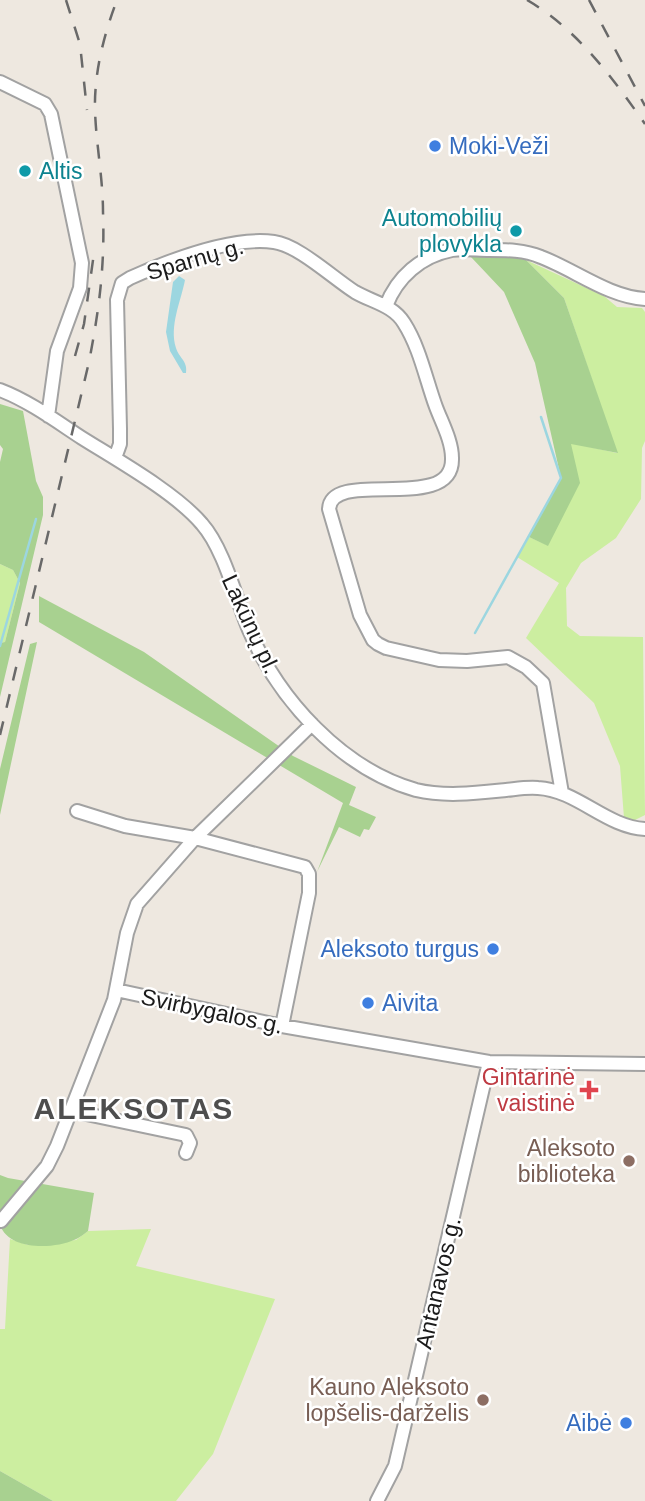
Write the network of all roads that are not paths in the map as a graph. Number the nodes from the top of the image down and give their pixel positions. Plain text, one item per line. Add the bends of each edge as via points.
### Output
1 (0, 82) edge
2 (645, 299) edge
3 (386, 306) junction
4 (0, 390) edge
5 (48, 416) junction
6 (115, 458) junction
7 (312, 724) junction
8 (562, 793) junction
9 (77, 811) dead end
10 (645, 829) edge
11 (195, 838) junction
12 (116, 990) junction
13 (282, 1027) junction
14 (489, 1062) junction
15 (645, 1063) edge
16 (72, 1111) junction
17 (186, 1153) dead end
18 (1, 1221) edge
19 (377, 1501) edge

1 - 5 street via 44,104 51,114 82,263 80,289 57,351
2 - 3 street via 521,250 454,249 407,273
3 - 6 street, Sparnų g. via 355,292 286,244 273,241 206,251 130,278 122,283 117,300 120,444
3 - 8 street, Sparnų g. via 404,322 418,354 450,446 452,467 445,479 422,487 357,490 330,502 360,615 373,640 386,648 439,660 508,657 526,667 544,683
4 - 5 street, Lakūnų pl.
5 - 6 street, Lakūnų pl.
6 - 7 street, Lakūnų pl. via 201,522 216,546 265,663
7 - 8 street, Lakūnų pl. via 375,772 416,789 470,794 537,787
7 - 11 street, Svirbygalos g.
8 - 10 street, Lakūnų pl. via 625,826
9 - 11 street via 125,826
11 - 12 street, Svirbygalos g. via 137,904
11 - 13 street via 305,867 309,874
12 - 13 street, Svirbygalos g.
12 - 16 street
13 - 14 street, Svirbygalos g.
14 - 15 street, Svirbygalos g.
14 - 19 street, Antanavos g. via 395,1466
16 - 17 street via 186,1135 190,1143
16 - 18 street via 47,1166

